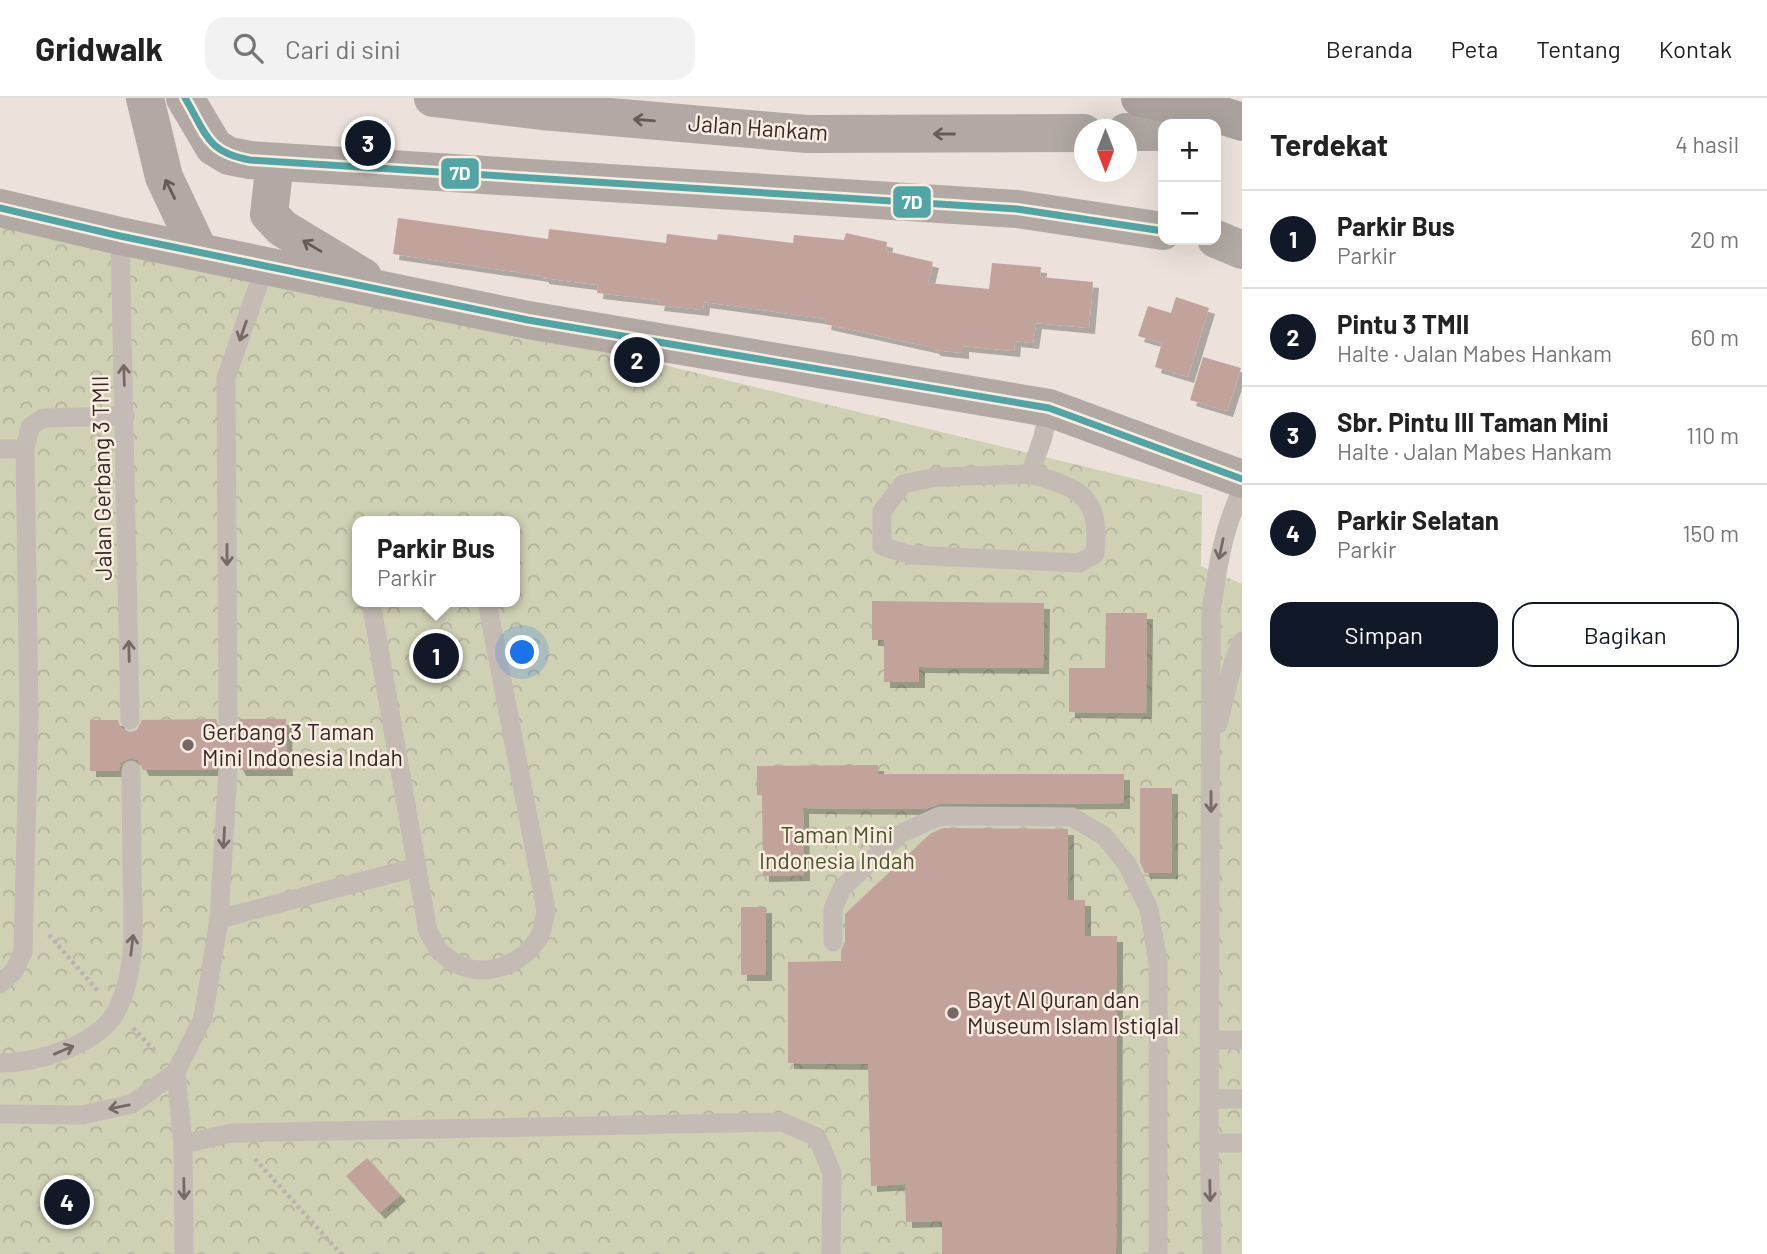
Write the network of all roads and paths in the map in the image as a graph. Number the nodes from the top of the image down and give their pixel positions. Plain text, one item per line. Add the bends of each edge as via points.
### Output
1 (145, 98) edge
2 (185, 98) edge
3 (433, 98) edge
4 (1140, 98) edge
5 (1228, 124) edge
6 (1137, 132) edge
7 (1158, 132) edge
8 (1074, 133) edge
9 (275, 162) junction
10 (0, 208) edge
11 (1158, 230) edge
12 (120, 236) junction
13 (1221, 241) edge
14 (1242, 250) edge
15 (200, 251) junction
16 (265, 266) junction
17 (392, 293) junction
18 (1049, 408) junction
19 (125, 416) junction
20 (0, 449) edge
21 (25, 449) junction
22 (1030, 474) junction
23 (1242, 480) edge
24 (1242, 490) edge
25 (372, 607) edge
26 (488, 607) edge
27 (1242, 641) edge
28 (228, 719) dead end
29 (130, 720) dead end
30 (1211, 754) junction
31 (131, 770) dead end
32 (228, 770) dead end
33 (417, 867) junction
34 (219, 919) junction
35 (833, 942) dead end
36 (0, 984) edge
37 (1210, 1040) junction
38 (1242, 1040) edge
39 (0, 1063) edge
40 (176, 1072) junction
41 (1209, 1098) junction
42 (1242, 1099) edge
43 (0, 1114) edge
44 (1209, 1143) junction
45 (1242, 1143) edge
46 (183, 1144) junction
47 (184, 1254) edge
48 (831, 1254) edge
49 (1158, 1254) edge
50 (1212, 1254) edge

15 -> 1 main road via 164,177
2 - 9 main road via 214,147 229,156
8 -> 3 main road, Jalan Hankam via 807,134
4 - 5 highway
6 - 7 main road
9 - 11 main road via 1017,209
17 -> 9 main road via 282,228 269,214
10 - 12 main road
12 - 15 main road
19 -> 12 lane, Jalan Gerbang 3 TMII
13 - 14 main road
15 - 16 main road
16 - 17 main road
16 -> 28 lane via 226,379
17 - 18 main road
18 - 22 lane
18 - 23 main road
19 - 21 lane via 43,418 30,427
29 -> 19 lane, Jalan Gerbang 3 TMII
20 - 21 lane
21 - 36 lane via 29,716 23,951 15,971
22 - 22 lane via 937,477 903,484 881,512 882,545 910,555 1079,563 1095,554 1095,515 1084,496 1057,481
24 -> 30 lane via 1229,517 1211,611
25 - 33 lane
26 - 33 lane via 546,910 540,935 523,957 498,969 466,969 443,955 428,932
27 - 30 lane
30 -> 37 lane
39 -> 31 lane via 60,1053 93,1036 117,1012 134,934
32 -> 34 lane
33 - 34 lane
34 - 40 lane via 203,1018
35 - 49 lane via 833,909 842,888 900,834 940,816 1072,817 1104,836 1126,864 1149,909 1158,963
37 - 38 lane
37 - 41 lane
40 -> 43 lane via 132,1104 82,1115
40 - 46 lane
41 - 42 lane
41 - 44 lane
44 - 45 lane
44 -> 50 lane
46 -> 47 lane
46 - 48 lane via 232,1133 782,1122 817,1137 832,1173

